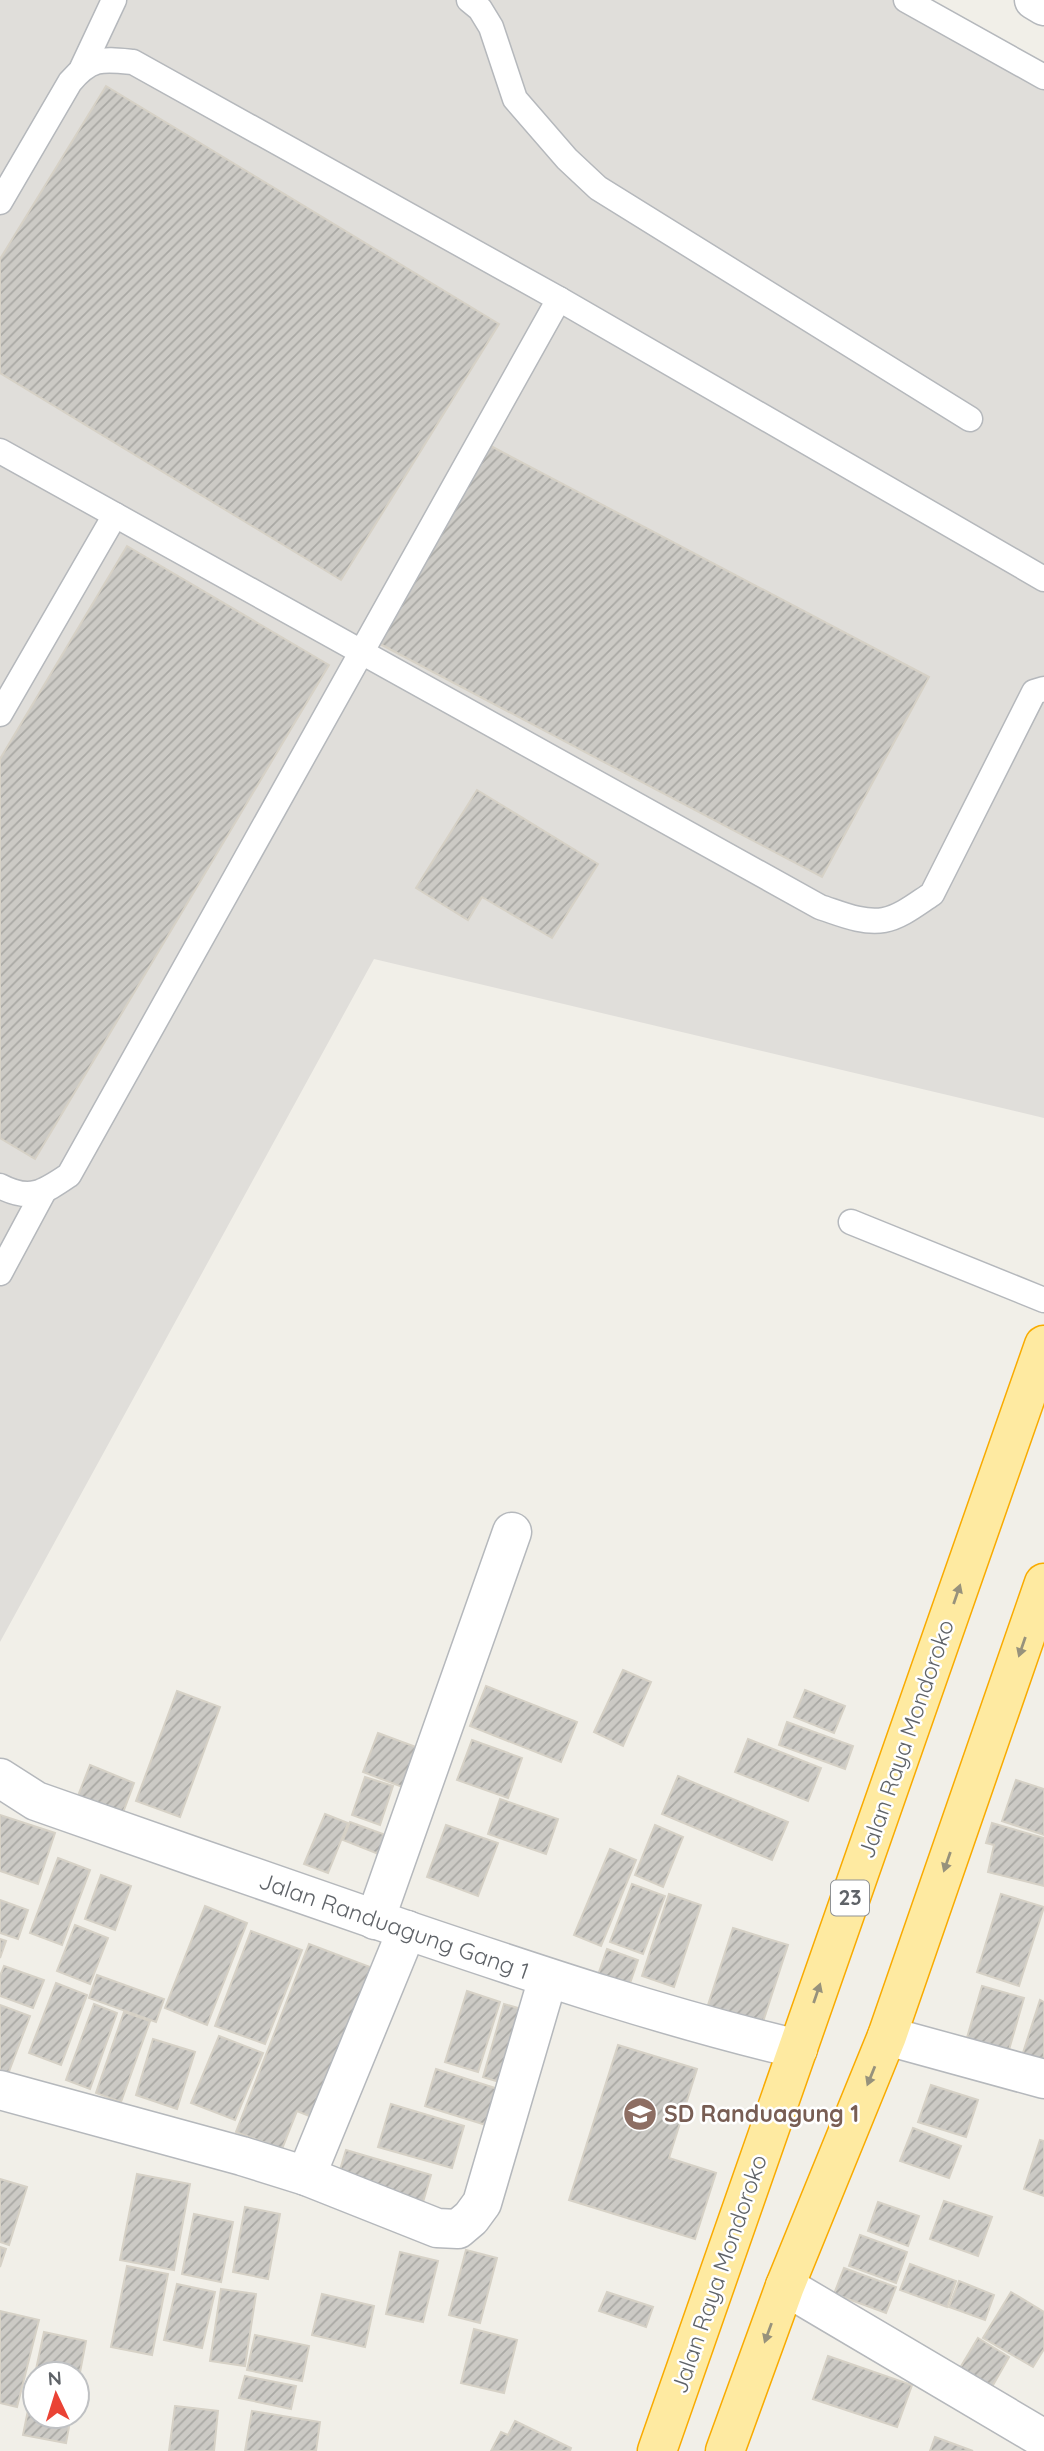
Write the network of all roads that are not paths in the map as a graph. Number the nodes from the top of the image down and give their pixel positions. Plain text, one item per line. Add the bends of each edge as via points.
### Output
1 (114, 0) edge
2 (469, 0) edge
3 (906, 0) edge
4 (1034, 0) edge
5 (1044, 6) edge
6 (82, 68) junction
7 (1044, 78) edge
8 (0, 202) edge
9 (559, 299) junction
10 (970, 419) dead end
11 (0, 451) edge
12 (115, 515) junction
13 (1044, 579) edge
14 (360, 651) junction
15 (1044, 689) edge
16 (0, 714) edge
17 (0, 1186) edge
18 (43, 1193) junction
19 (851, 1223) dead end
20 (0, 1273) edge
21 (1044, 1300) edge
22 (1044, 1345) edge
23 (512, 1532) dead end
24 (1044, 1583) edge
25 (0, 1778) edge
26 (391, 1925) junction
27 (548, 1978) junction
28 (887, 2036) junction
29 (798, 2049) junction
30 (1044, 2079) edge
31 (0, 2090) edge
32 (306, 2176) junction
33 (785, 2286) junction
34 (1044, 2439) edge
35 (657, 2451) edge
36 (725, 2451) edge

1 - 6 lane
2 - 10 lane via 491,27 515,99 597,188
3 - 7 lane
4 - 5 street
6 - 8 lane
6 - 9 lane via 102,58 133,62
9 - 13 lane
9 - 14 lane
11 - 12 lane
12 - 14 lane
12 - 16 lane
14 - 15 lane via 820,907 861,920 884,920 932,894 1034,692
14 - 18 lane via 69,1175
17 - 18 lane via 14,1193
18 - 20 lane
19 - 21 lane
29 -> 22 highway, Jalan Raya Mondoroko / 23
23 - 26 street
24 -> 28 highway
25 - 26 street, Jalan Randuagung Gang 1 via 36,1801
26 - 27 street, Jalan Randuagung Gang 1
26 - 32 street
27 - 29 street, Jalan Randuagung Gang 1
27 - 32 street via 482,2203 458,2229 437,2228
28 - 30 street
28 -> 33 highway
29 - 35 highway, Jalan Raya Mondoroko / 23
31 - 32 street
33 - 34 street
33 -> 36 highway

